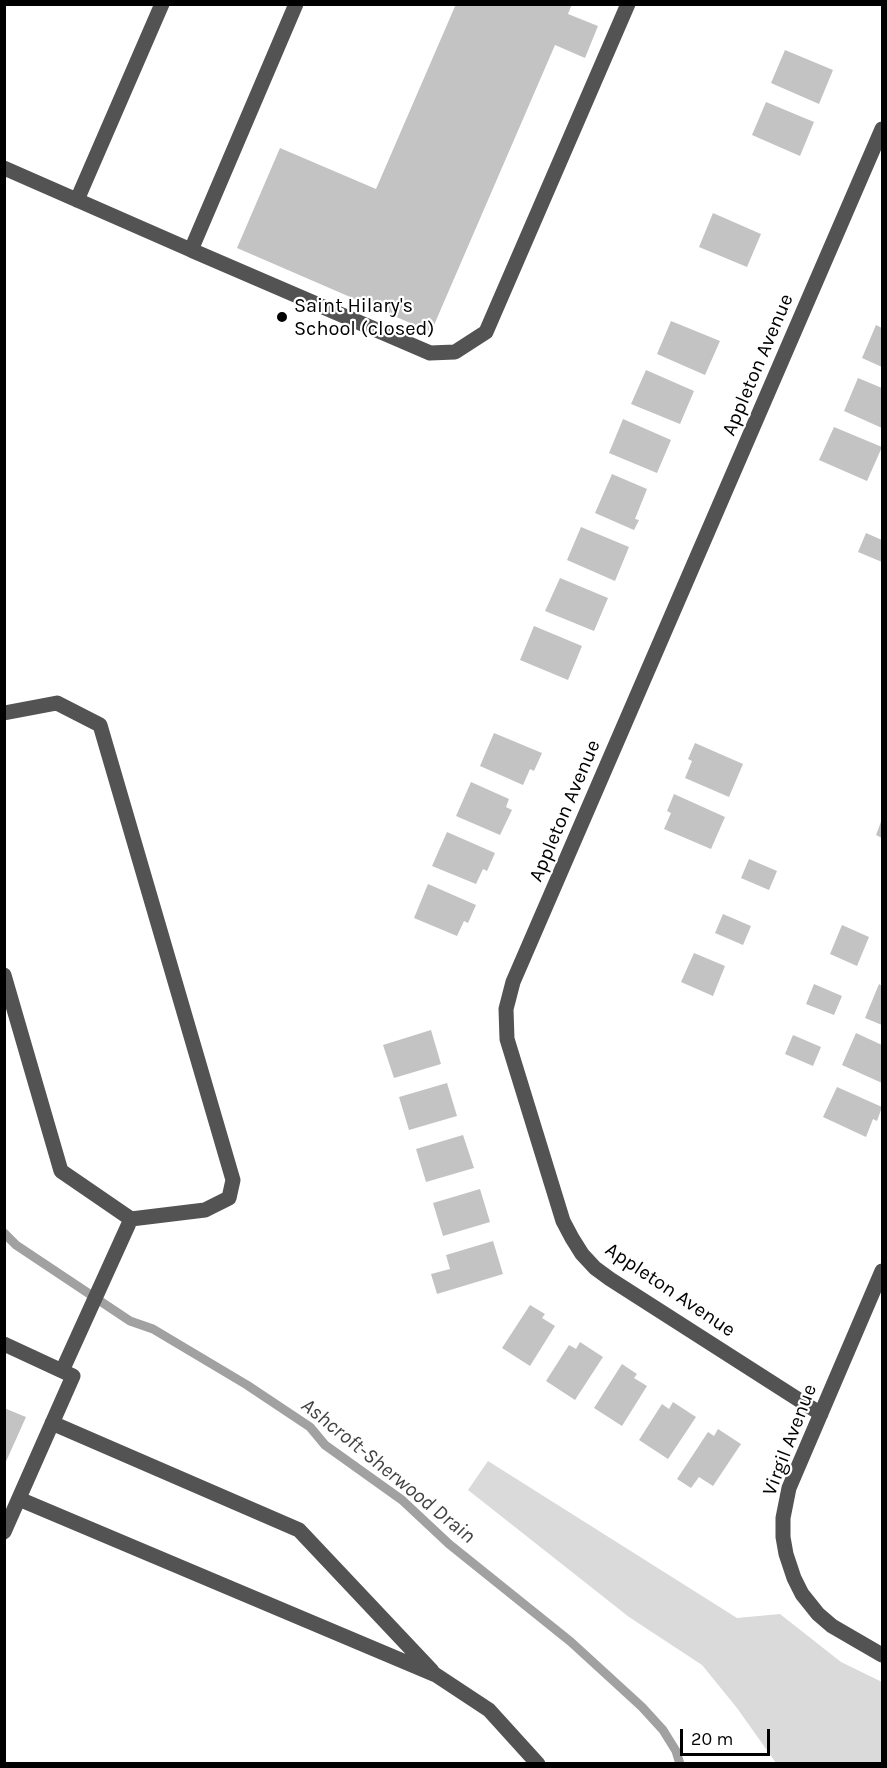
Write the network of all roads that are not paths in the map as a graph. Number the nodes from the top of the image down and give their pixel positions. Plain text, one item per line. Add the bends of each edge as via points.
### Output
1 (162, 4) edge
2 (296, 4) edge
3 (628, 4) edge
4 (882, 129) edge
5 (4, 168) edge
6 (77, 200) junction
7 (191, 250) junction
8 (4, 713) edge
9 (4, 975) edge
10 (131, 1219) junction
11 (882, 1271) edge
12 (4, 1344) edge
13 (62, 1371) junction
14 (821, 1414) junction
15 (52, 1423) junction
16 (19, 1499) junction
17 (4, 1532) edge
18 (882, 1655) edge
19 (436, 1675) junction
20 (538, 1764) edge

1 - 6 street
2 - 7 street
3 - 7 street via 486,332 455,352 430,353
4 - 14 street, Appleton Avenue via 513,982 506,1010 507,1039 560,1209 582,1254 610,1279
5 - 6 street
6 - 7 street
8 - 10 street via 57,703 100,725 233,1180 229,1198 205,1210
9 - 10 street via 61,1171
10 - 13 street
11 - 14 street, Virgil Avenue
12 - 13 street
13 - 15 street via 73,1376
14 - 18 street, Virgil Avenue via 789,1488 783,1518 786,1554 802,1594 818,1614
15 - 16 street
15 - 19 street via 299,1530
16 - 17 street
16 - 19 street
19 - 20 street via 489,1710

